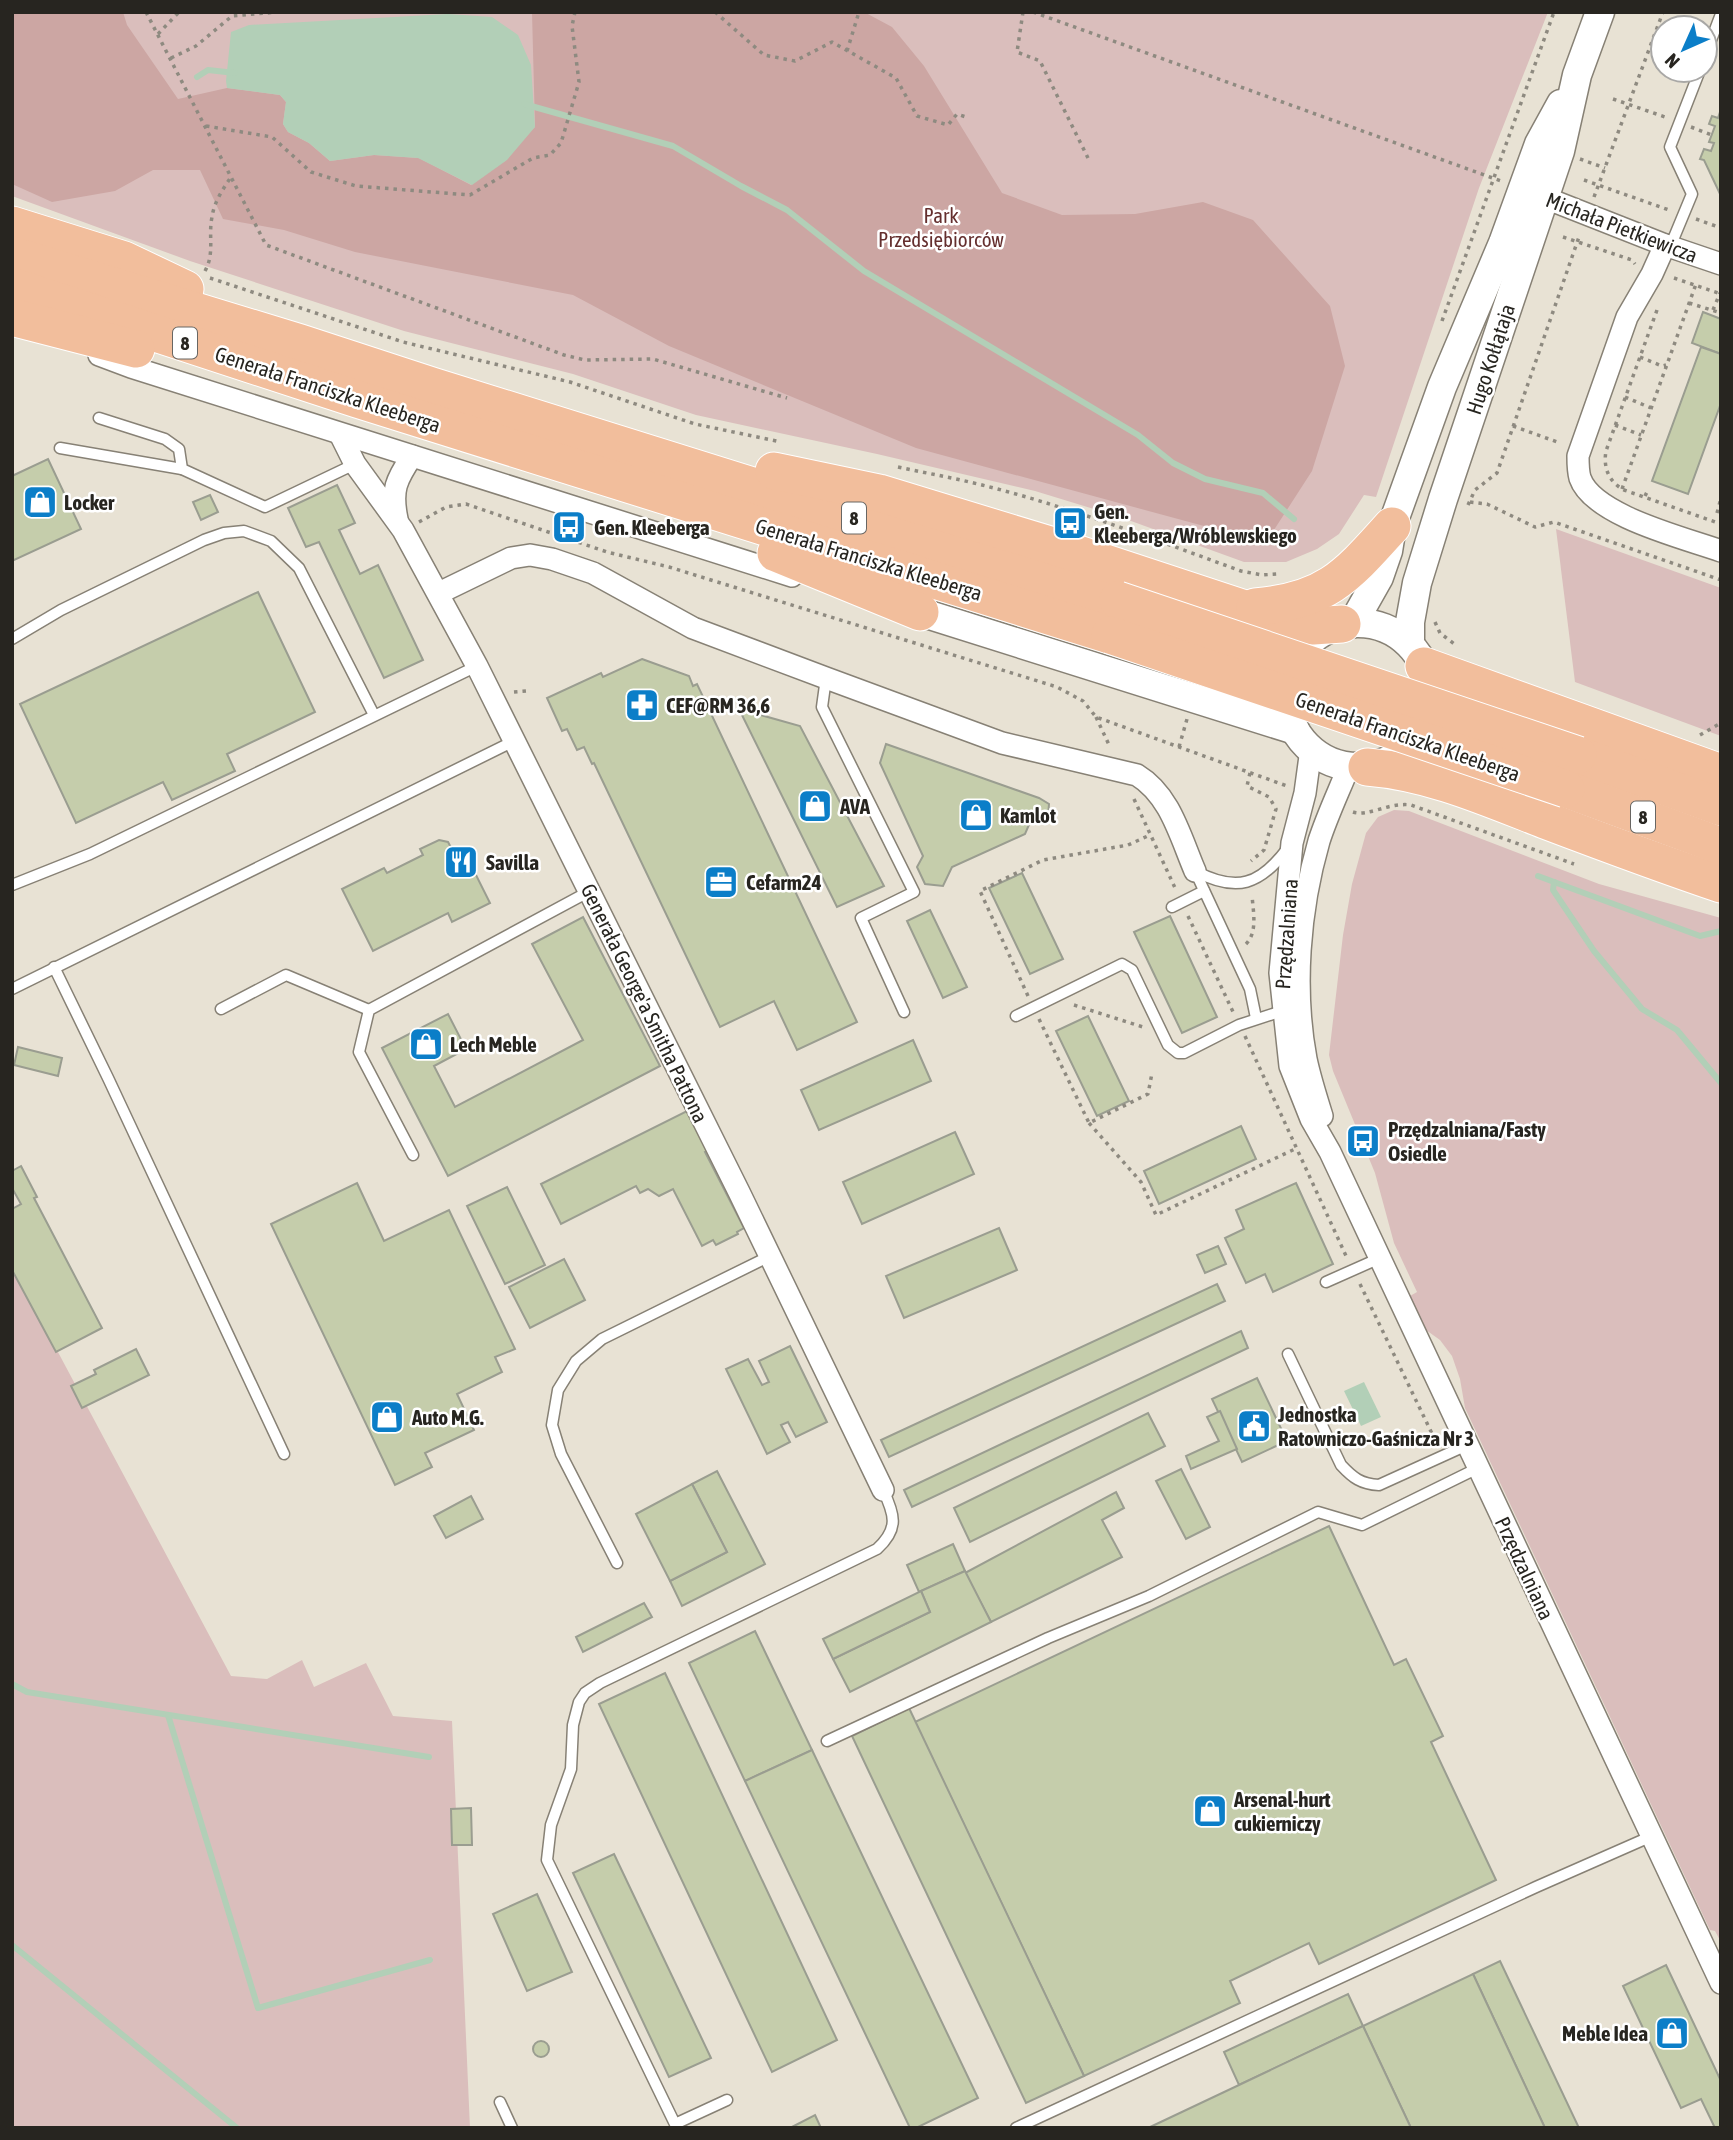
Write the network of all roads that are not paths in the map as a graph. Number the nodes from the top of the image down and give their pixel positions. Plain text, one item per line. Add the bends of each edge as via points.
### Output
1 (1600, 12) edge
2 (1695, 84) edge
3 (1533, 193) junction
4 (12, 225) edge
5 (1667, 246) junction
6 (12, 255) edge
7 (1721, 264) edge
8 (12, 286) edge
9 (12, 319) edge
10 (300, 343) junction
11 (357, 399) junction
12 (99, 418) dead end
13 (340, 434) junction
14 (590, 435) junction
15 (60, 449) dead end
16 (412, 456) junction
17 (355, 464) junction
18 (182, 469) junction
19 (593, 473) junction
20 (400, 525) junction
21 (1392, 526) junction
22 (1721, 551) edge
23 (439, 593) junction
24 (1244, 607) junction
25 (920, 612) junction
26 (1348, 624) junction
27 (12, 639) edge
28 (1417, 655) junction
29 (477, 666) junction
30 (826, 678) junction
31 (374, 715) junction
32 (1303, 740) junction
33 (514, 741) junction
34 (1358, 766) junction
35 (1721, 773) edge
36 (1721, 807) edge
37 (1292, 843) junction
38 (1721, 846) edge
39 (1195, 871) junction
40 (1721, 884) edge
41 (12, 885) edge
42 (590, 891) junction
43 (1205, 891) junction
44 (1177, 905) road end
45 (54, 967) junction
46 (12, 989) edge
47 (221, 1009) dead end
48 (369, 1010) junction
49 (1282, 1011) junction
50 (904, 1012) dead end
51 (1016, 1016) dead end
52 (1256, 1018) junction
53 (1330, 1152) junction
54 (413, 1155) dead end
55 (770, 1256) junction
56 (1380, 1258) junction
57 (1326, 1282) dead end
58 (1288, 1353) dead end
59 (1467, 1445) junction
60 (284, 1454) dead end
61 (1478, 1468) junction
62 (883, 1490) joint
63 (617, 1563) dead end
64 (827, 1741) dead end
65 (1652, 1836) junction
66 (1721, 1983) edge
67 (727, 2100) dead end
68 (500, 2102) dead end
69 (512, 2128) edge
70 (1016, 2128) edge

1 - 3 street, Hugo Kołłątaja via 1577,75 1560,151
2 - 5 lane via 1670,147 1692,194
3 - 5 street, Michała Pietkiewicza
3 - 21 street, Hugo Kołłątaja via 1443,387
3 - 28 street, Hugo Kołłątaja via 1417,583 1409,622
4 - 10 highway via 124,260
5 - 7 street, Michała Pietkiewicza
5 - 22 street via 1627,317 1578,456 1580,479 1593,498 1615,513
6 - 10 highway, Generała Franciszka Kleeberga / 8
8 - 11 highway, Generała Franciszka Kleeberga / 8
9 - 11 highway via 257,380
9 - 13 street via 131,367
10 - 14 highway, Generała Franciszka Kleeberga / 8
11 - 19 highway, Generała Franciszka Kleeberga / 8
12 - 18 lane via 165,439 178,449
13 - 16 street
13 - 17 street, Generała George'a Smitha Pattona
14 - 24 highway via 653,437 763,469 879,493
14 - 36 highway, Generała Franciszka Kleeberga / 8, bridge via 1118,600
15 - 18 lane
16 - 20 street, Generała George'a Smitha Pattona via 397,479 393,500
16 - 25 street via 774,571
17 - 18 lane via 265,507
17 - 20 street, Generała George'a Smitha Pattona
19 - 25 highway
19 - 38 highway, Generała Franciszka Kleeberga / 8, bridge via 1110,635
20 - 23 street, Generała George'a Smitha Pattona
21 - 24 highway via 1359,565 1316,595
21 - 26 street, Hugo Kołłątaja via 1379,577
23 - 29 street, Generała George'a Smitha Pattona
23 - 30 street via 511,558 552,559 593,573 693,628
24 - 26 highway via 1299,625
25 - 32 street
26 - 28 street via 1377,625 1400,636
26 - 32 street via 1324,631 1309,642 1293,665 1286,693 1288,712
27 - 31 lane via 204,540 244,531 271,541 299,568
28 - 34 street via 1430,684 1430,703 1421,730 1402,752 1385,762
28 - 35 highway
29 - 31 lane
29 - 33 street, Generała George'a Smitha Pattona
30 - 39 street via 1002,743 1120,770 1147,781 1164,799
30 - 50 lane via 822,707 914,892 861,918
31 - 41 lane via 90,854
32 - 34 street via 1329,761
32 - 37 street, Przędzalniana via 1305,793
33 - 42 street, Generała George'a Smitha Pattona
33 - 45 lane
34 - 40 highway via 1399,769 1438,779
34 - 53 street, Przędzalniana via 1334,803 1320,839 1304,922 1300,1001 1307,1061
37 - 39 lane via 1272,869 1240,882 1221,883
37 - 49 street, Przędzalniana via 1280,973
39 - 43 lane
42 - 48 lane
42 - 55 street, Generała George'a Smitha Pattona
43 - 44 lane
43 - 52 lane via 1250,989
45 - 46 lane
45 - 60 lane
47 - 48 lane via 286,975
48 - 54 lane via 359,1052
49 - 52 lane
49 - 53 street, Przędzalniana via 1298,1091
51 - 52 lane via 1035,1011 1122,964 1132,970 1172,1050 1184,1053
53 - 56 street, Przędzalniana
55 - 62 street, Generała George'a Smitha Pattona
55 - 63 lane via 602,1339 576,1361 558,1390 552,1425 561,1454
56 - 57 lane
56 - 59 street, Przędzalniana
58 - 59 lane via 1341,1465 1354,1479 1379,1485
59 - 61 street, Przędzalniana
61 - 64 lane via 1363,1525 1318,1512 1149,1596
61 - 65 street, Przędzalniana
62 - 67 lane via 894,1525 888,1540 877,1549 600,1684 579,1702 573,1725 571,1769 551,1825 547,1860 675,2124
65 - 66 street, Przędzalniana
65 - 70 lane
68 - 69 lane

